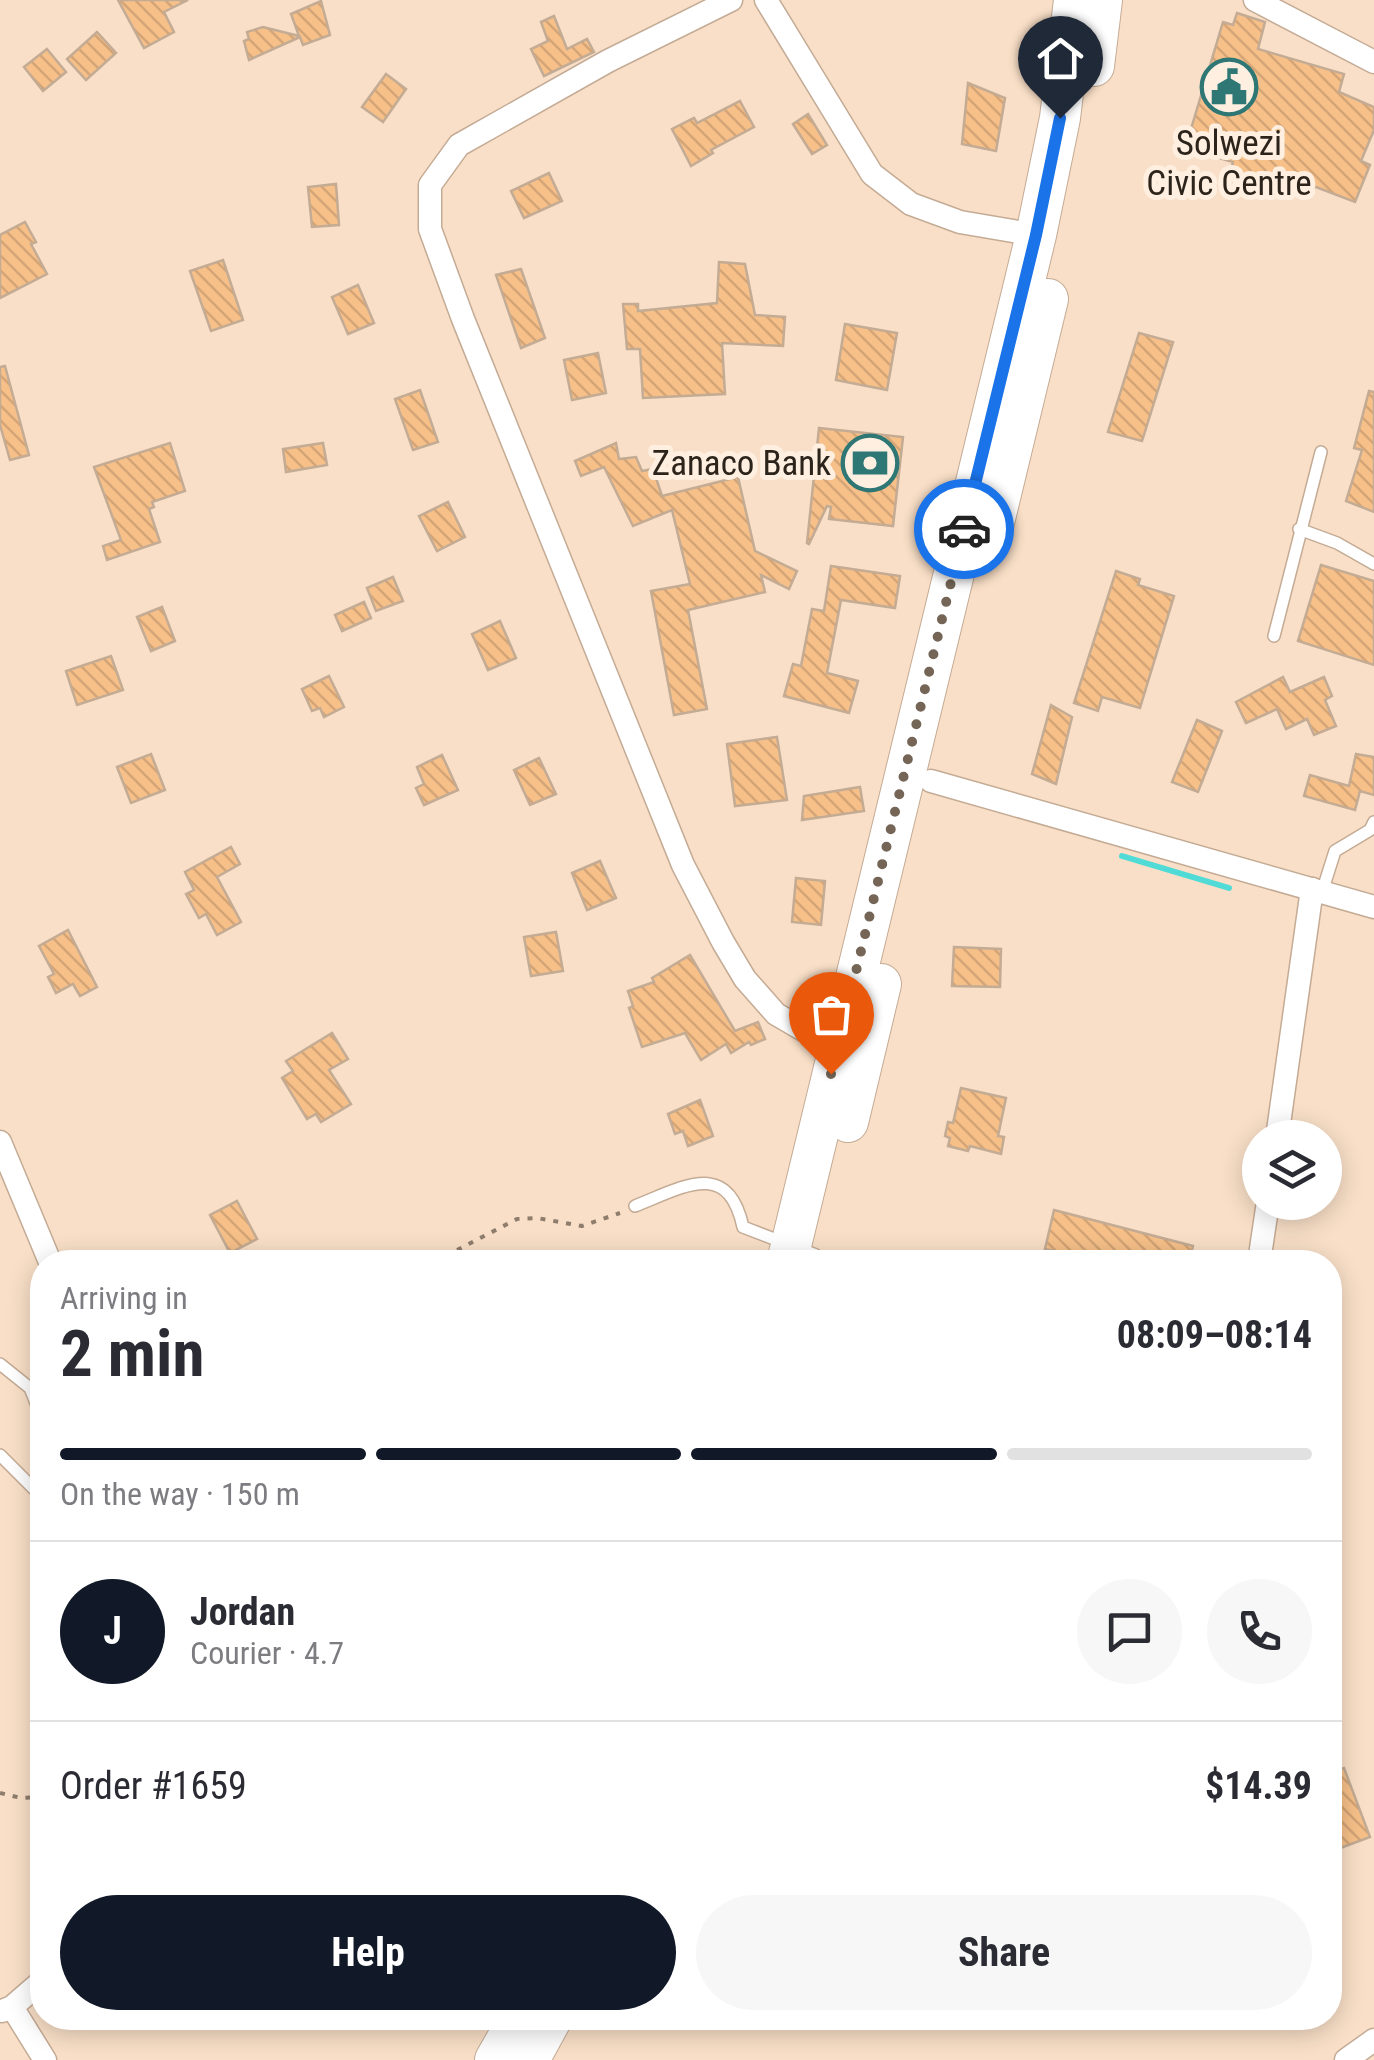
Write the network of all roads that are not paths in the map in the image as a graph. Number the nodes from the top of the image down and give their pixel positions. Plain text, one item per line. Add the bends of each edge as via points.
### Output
1 (730, 0) edge
2 (766, 0) edge
3 (1074, 0) edge
4 (1102, 0) edge
5 (1255, 0) edge
6 (1374, 62) edge
7 (1036, 235) junction
8 (1321, 452) dead end
9 (1299, 528) junction
10 (1374, 564) edge
11 (1274, 636) dead end
12 (931, 780) junction
13 (1374, 822) edge
14 (1317, 890) junction
15 (1374, 907) edge
16 (839, 1039) junction
17 (1281, 1120) edge
18 (0, 1142) edge
19 (635, 1206) road end
20 (1265, 1220) edge
21 (45, 1250) edge
22 (788, 1250) edge
23 (803, 1250) edge
24 (804, 1250) edge
25 (1261, 1250) edge
26 (0, 1364) edge
27 (30, 1388) edge
28 (0, 1455) edge
29 (30, 1485) edge
30 (30, 1991) edge
31 (6, 2010) edge
32 (511, 2030) edge
33 (545, 2030) edge
34 (1374, 2040) edge
35 (46, 2060) edge
36 (495, 2060) edge
37 (529, 2060) edge
38 (1346, 2060) edge

1 - 16 street via 459,145 430,185 430,229 683,865 745,979 776,1014 807,1032
2 - 7 street via 872,174 910,204 960,222
3 - 7 highway via 1060,118
4 - 12 highway via 1062,236
5 - 6 street
7 - 16 highway
8 - 9 lane
9 - 10 lane
9 - 11 lane
12 - 14 street
12 - 24 highway
13 - 14 lane via 1335,851
14 - 15 street
14 - 17 street
16 - 23 highway
18 - 21 street
19 - 22 lane via 712,1182 734,1197 742,1227
20 - 25 street
26 - 27 lane
28 - 29 lane
30 - 31 street
31 - 35 street
32 - 36 highway
33 - 37 highway
34 - 38 street

